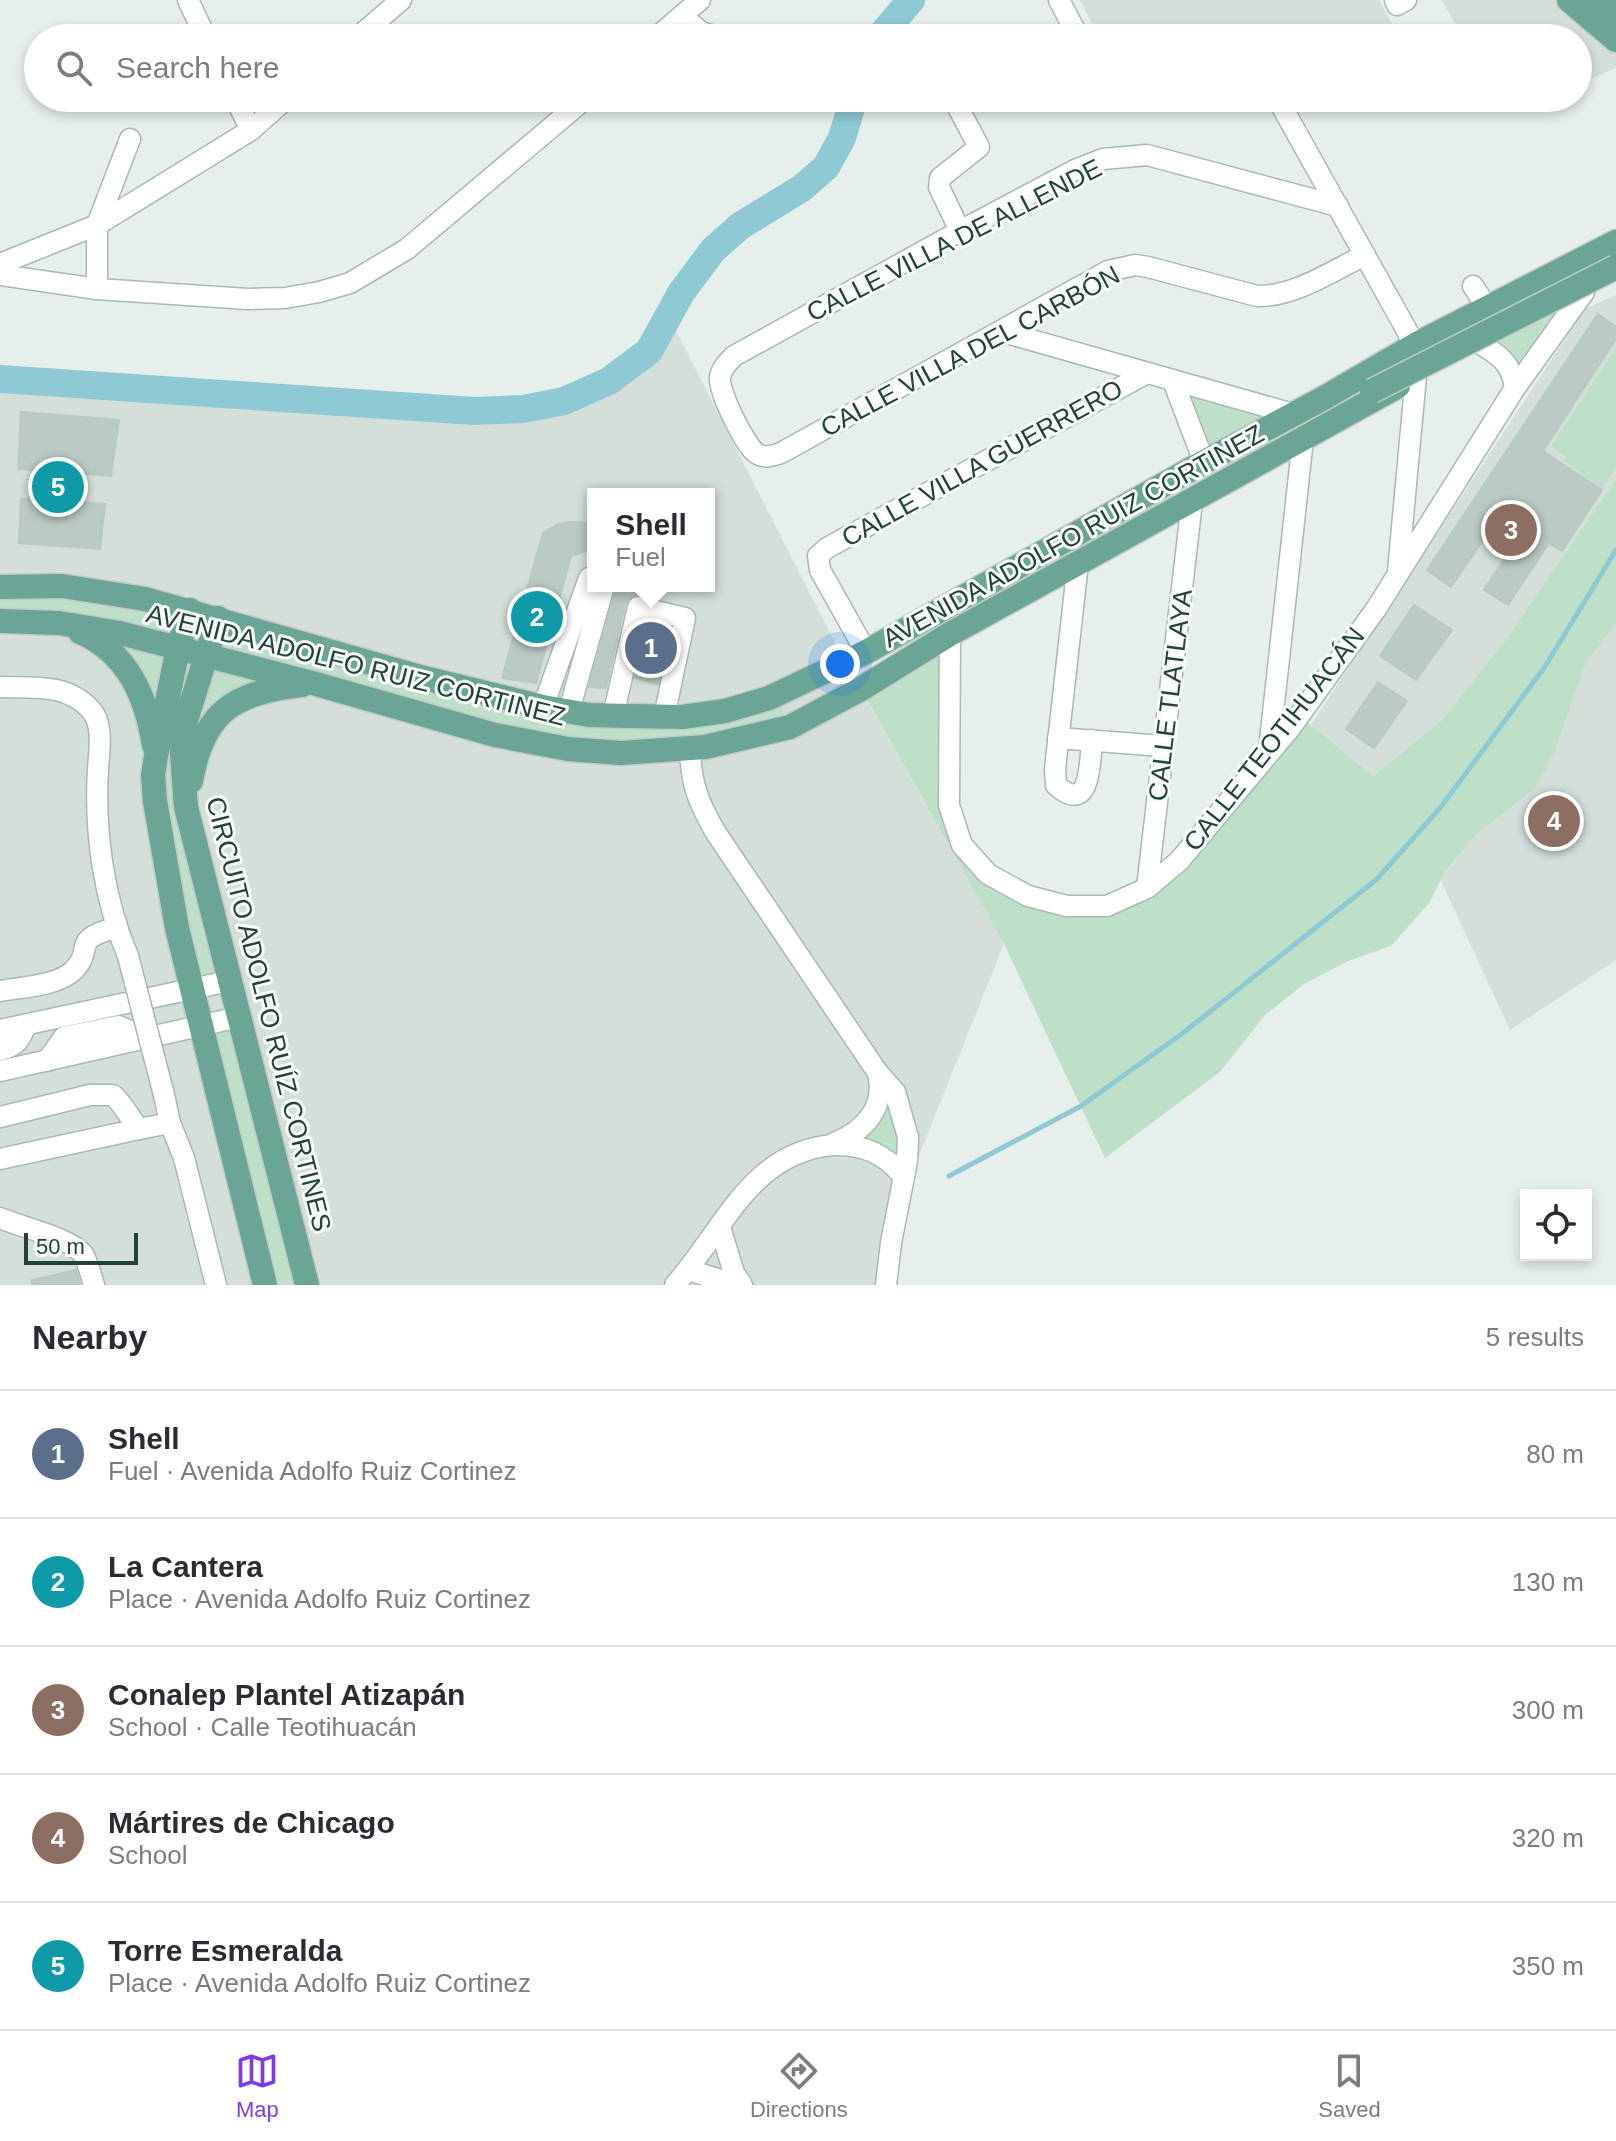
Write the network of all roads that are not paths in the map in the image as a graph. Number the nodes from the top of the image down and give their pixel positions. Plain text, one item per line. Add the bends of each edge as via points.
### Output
1 (188, 0) edge
2 (401, 0) edge
3 (700, 0) edge
4 (1059, 0) edge
5 (1395, 0) edge
6 (1406, 0) edge
7 (1569, 0) edge
8 (1600, 0) edge
9 (1616, 14) edge
10 (199, 24) edge
11 (373, 24) edge
12 (675, 24) edge
13 (1072, 24) edge
14 (1616, 40) edge
15 (242, 112) edge
16 (271, 112) edge
17 (569, 112) edge
18 (960, 112) edge
19 (1285, 112) edge
20 (251, 130) junction
21 (130, 139) dead end
22 (1338, 206) junction
23 (97, 225) junction
24 (960, 231) junction
25 (1615, 233) edge
26 (1365, 255) junction
27 (1616, 259) edge
28 (0, 264) edge
29 (1616, 267) edge
30 (0, 275) edge
31 (1616, 276) edge
32 (97, 289) junction
33 (1584, 292) junction
34 (1552, 308) junction
35 (1003, 332) junction
36 (1477, 342) junction
37 (1415, 345) junction
38 (1147, 373) junction
39 (1416, 376) junction
40 (1173, 381) junction
41 (1370, 386) junction
42 (1515, 388) junction
43 (1324, 398) junction
44 (1293, 414) junction
45 (1336, 421) junction
46 (1303, 439) junction
47 (758, 455) joint
48 (1204, 462) junction
49 (1192, 502) junction
50 (1078, 563) junction
51 (1398, 575) junction
52 (0, 587) edge
53 (587, 589) edge
54 (601, 592) edge
55 (190, 610) junction
56 (218, 618) junction
57 (0, 621) edge
58 (59, 623) junction
59 (950, 634) junction
60 (579, 635) junction
61 (178, 648) junction
62 (866, 652) junction
63 (207, 655) junction
64 (316, 684) junction
65 (0, 687) edge
66 (769, 698) junction
67 (543, 707) junction
68 (569, 711) junction
69 (725, 711) junction
70 (613, 716) junction
71 (664, 717) junction
72 (781, 730) junction
73 (1058, 738) junction
74 (1092, 740) junction
75 (731, 742) junction
76 (1163, 746) junction
77 (690, 749) junction
78 (1269, 750) junction
79 (156, 756) junction
80 (186, 807) junction
81 (1147, 888) junction
82 (116, 928) junction
83 (229, 981) junction
84 (192, 989) junction
85 (0, 991) edge
86 (239, 1017) junction
87 (26, 1025) junction
88 (201, 1027) junction
89 (0, 1030) edge
90 (0, 1040) edge
91 (0, 1050) edge
92 (0, 1071) edge
93 (878, 1073) junction
94 (0, 1117) edge
95 (170, 1123) junction
96 (139, 1129) junction
97 (826, 1146) junction
98 (0, 1159) edge
99 (903, 1176) junction
100 (0, 1218) edge
101 (720, 1227) junction
102 (682, 1278) edge
103 (94, 1285) edge
104 (216, 1285) edge
105 (265, 1285) edge
106 (307, 1285) edge
107 (726, 1285) edge
108 (742, 1285) edge
109 (886, 1285) edge

1 - 10 street
2 - 11 street
3 - 12 street
4 - 13 street
5 - 6 street via 1397,5
7 - 14 main road
8 - 9 main road
15 - 20 street
16 - 20 street
17 - 32 street via 424,235 350,283 285,298 248,299
18 - 24 street via 979,147 940,178 939,187
19 - 22 street
20 - 23 street
21 - 23 street
22 - 24 street, CALLE VILLA DE ALLENDE via 1171,160 1122,156 1075,170
22 - 26 street
23 - 28 street
23 - 32 street
24 - 47 street, CALLE VILLA DE ALLENDE via 724,366 722,392
25 - 37 main road, AVENIDA ADOLFO RUIZ CORTINEZ via 1480,296
26 - 35 street, CALLE VILLA DEL CARBÓN via 1273,296 1148,267 1121,266
26 - 37 street
27 - 34 main road via 1571,288
27 - 41 main road, AVENIDA ADOLFO RUIZ CORTINEZ
29 - 41 main road, AVENIDA ADOLFO RUIZ CORTINEZ, bridge
30 - 32 street
31 - 33 main road, AVENIDA ADOLFO RUIZ CORTINEZ
33 - 34 main road, AVENIDA ADOLFO RUIZ CORTINEZ
33 - 42 street, CALLE TEOTIHUACÁN
34 - 36 main road, AVENIDA ADOLFO RUIZ CORTINEZ
35 - 38 street
35 - 47 street, CALLE VILLA DEL CARBÓN via 781,453
36 - 39 main road, AVENIDA ADOLFO RUIZ CORTINEZ
36 - 42 street via 1504,360
37 - 43 main road, AVENIDA ADOLFO RUIZ CORTINEZ
38 - 40 street
38 - 62 street, CALLE VILLA GUERRERO via 818,556 820,570
39 - 45 main road, AVENIDA ADOLFO RUIZ CORTINEZ
39 - 51 street
40 - 44 street
40 - 48 street
41 - 43 main road, AVENIDA ADOLFO RUIZ CORTINEZ
41 - 45 main road, AVENIDA ADOLFO RUIZ CORTINEZ
42 - 51 street, CALLE TEOTIHUACÁN
43 - 44 main road, AVENIDA ADOLFO RUIZ CORTINEZ
44 - 48 main road, AVENIDA ADOLFO RUIZ CORTINEZ
45 - 46 main road, AVENIDA ADOLFO RUIZ CORTINEZ
46 - 49 main road, AVENIDA ADOLFO RUIZ CORTINEZ
46 - 78 street
48 - 62 main road, AVENIDA ADOLFO RUIZ CORTINEZ
49 - 50 main road, AVENIDA ADOLFO RUIZ CORTINEZ
49 - 76 street, CALLE TLATLAYA
50 - 59 main road, AVENIDA ADOLFO RUIZ CORTINEZ
50 - 73 street
51 - 78 street, CALLE TEOTIHUACÁN via 1291,727
52 - 55 main road, AVENIDA ADOLFO RUIZ CORTINEZ via 62,586
53 - 60 street
54 - 60 street
55 - 56 main road, AVENIDA ADOLFO RUIZ CORTINEZ
55 - 61 main road
56 - 63 main road, CIRCUITO ADOLFO RUÍZ CORTINES
56 - 67 main road, AVENIDA ADOLFO RUIZ CORTINEZ
57 - 58 main road, AVENIDA ADOLFO RUIZ CORTINEZ
58 - 61 main road, AVENIDA ADOLFO RUIZ CORTINEZ
58 - 79 main road via 86,634 136,680
59 - 72 main road, AVENIDA ADOLFO RUIZ CORTINEZ
59 - 81 street, CALLE TEOTIHUACÁN via 949,805 962,845 988,874 1028,896 1067,906 1107,906
60 - 67 street
60 - 68 street
61 - 63 main road, AVENIDA ADOLFO RUIZ CORTINEZ
61 - 79 main road
62 - 66 main road, AVENIDA ADOLFO RUIZ CORTINEZ
63 - 64 main road, AVENIDA ADOLFO RUIZ CORTINEZ
63 - 80 main road, CIRCUITO ADOLFO RUÍZ CORTINES via 183,730
64 - 77 main road, AVENIDA ADOLFO RUIZ CORTINEZ via 495,735 568,749
64 - 80 main road via 261,691 233,702 208,727
65 - 82 street via 52,687 75,695 94,712 100,738 100,844
66 - 69 main road, AVENIDA ADOLFO RUIZ CORTINEZ
66 - 72 main road
67 - 68 main road, AVENIDA ADOLFO RUIZ CORTINEZ
68 - 70 main road, AVENIDA ADOLFO RUIZ CORTINEZ
69 - 71 main road, AVENIDA ADOLFO RUIZ CORTINEZ
69 - 75 main road
70 - 71 main road, AVENIDA ADOLFO RUIZ CORTINEZ
70 - 71 street via 638,607 685,618
72 - 75 main road, AVENIDA ADOLFO RUIZ CORTINEZ
73 - 74 street
73 - 74 street via 1056,785 1074,794 1089,782
74 - 76 street
75 - 77 main road, AVENIDA ADOLFO RUIZ CORTINEZ
76 - 81 street, CALLE TLATLAYA
77 - 93 street via 698,802
78 - 81 street, CALLE TEOTIHUACÁN via 1179,861
79 - 84 main road via 153,775 162,848
80 - 83 main road, CIRCUITO ADOLFO RUÍZ CORTINES
82 - 85 street via 86,941 77,968 62,979
82 - 95 street, bridge via 128,956
83 - 84 street
83 - 86 main road, CIRCUITO ADOLFO RUÍZ CORTINES
84 - 87 street
84 - 88 main road
86 - 88 street
86 - 106 main road, CIRCUITO ADOLFO RUÍZ CORTINES
87 - 89 street
87 - 90 street via 12,1038
87 - 91 street via 19,1042
88 - 92 street
88 - 105 main road
93 - 97 street via 881,1084 867,1122
93 - 99 street via 895,1092 908,1137
94 - 96 street via 90,1095 113,1095
95 - 96 street
95 - 104 street
96 - 98 street
97 - 99 street via 876,1152
97 - 101 street via 773,1165
99 - 109 street
100 - 103 street via 60,1239 82,1254
101 - 102 street
101 - 108 street
102 - 107 street via 721,1280

